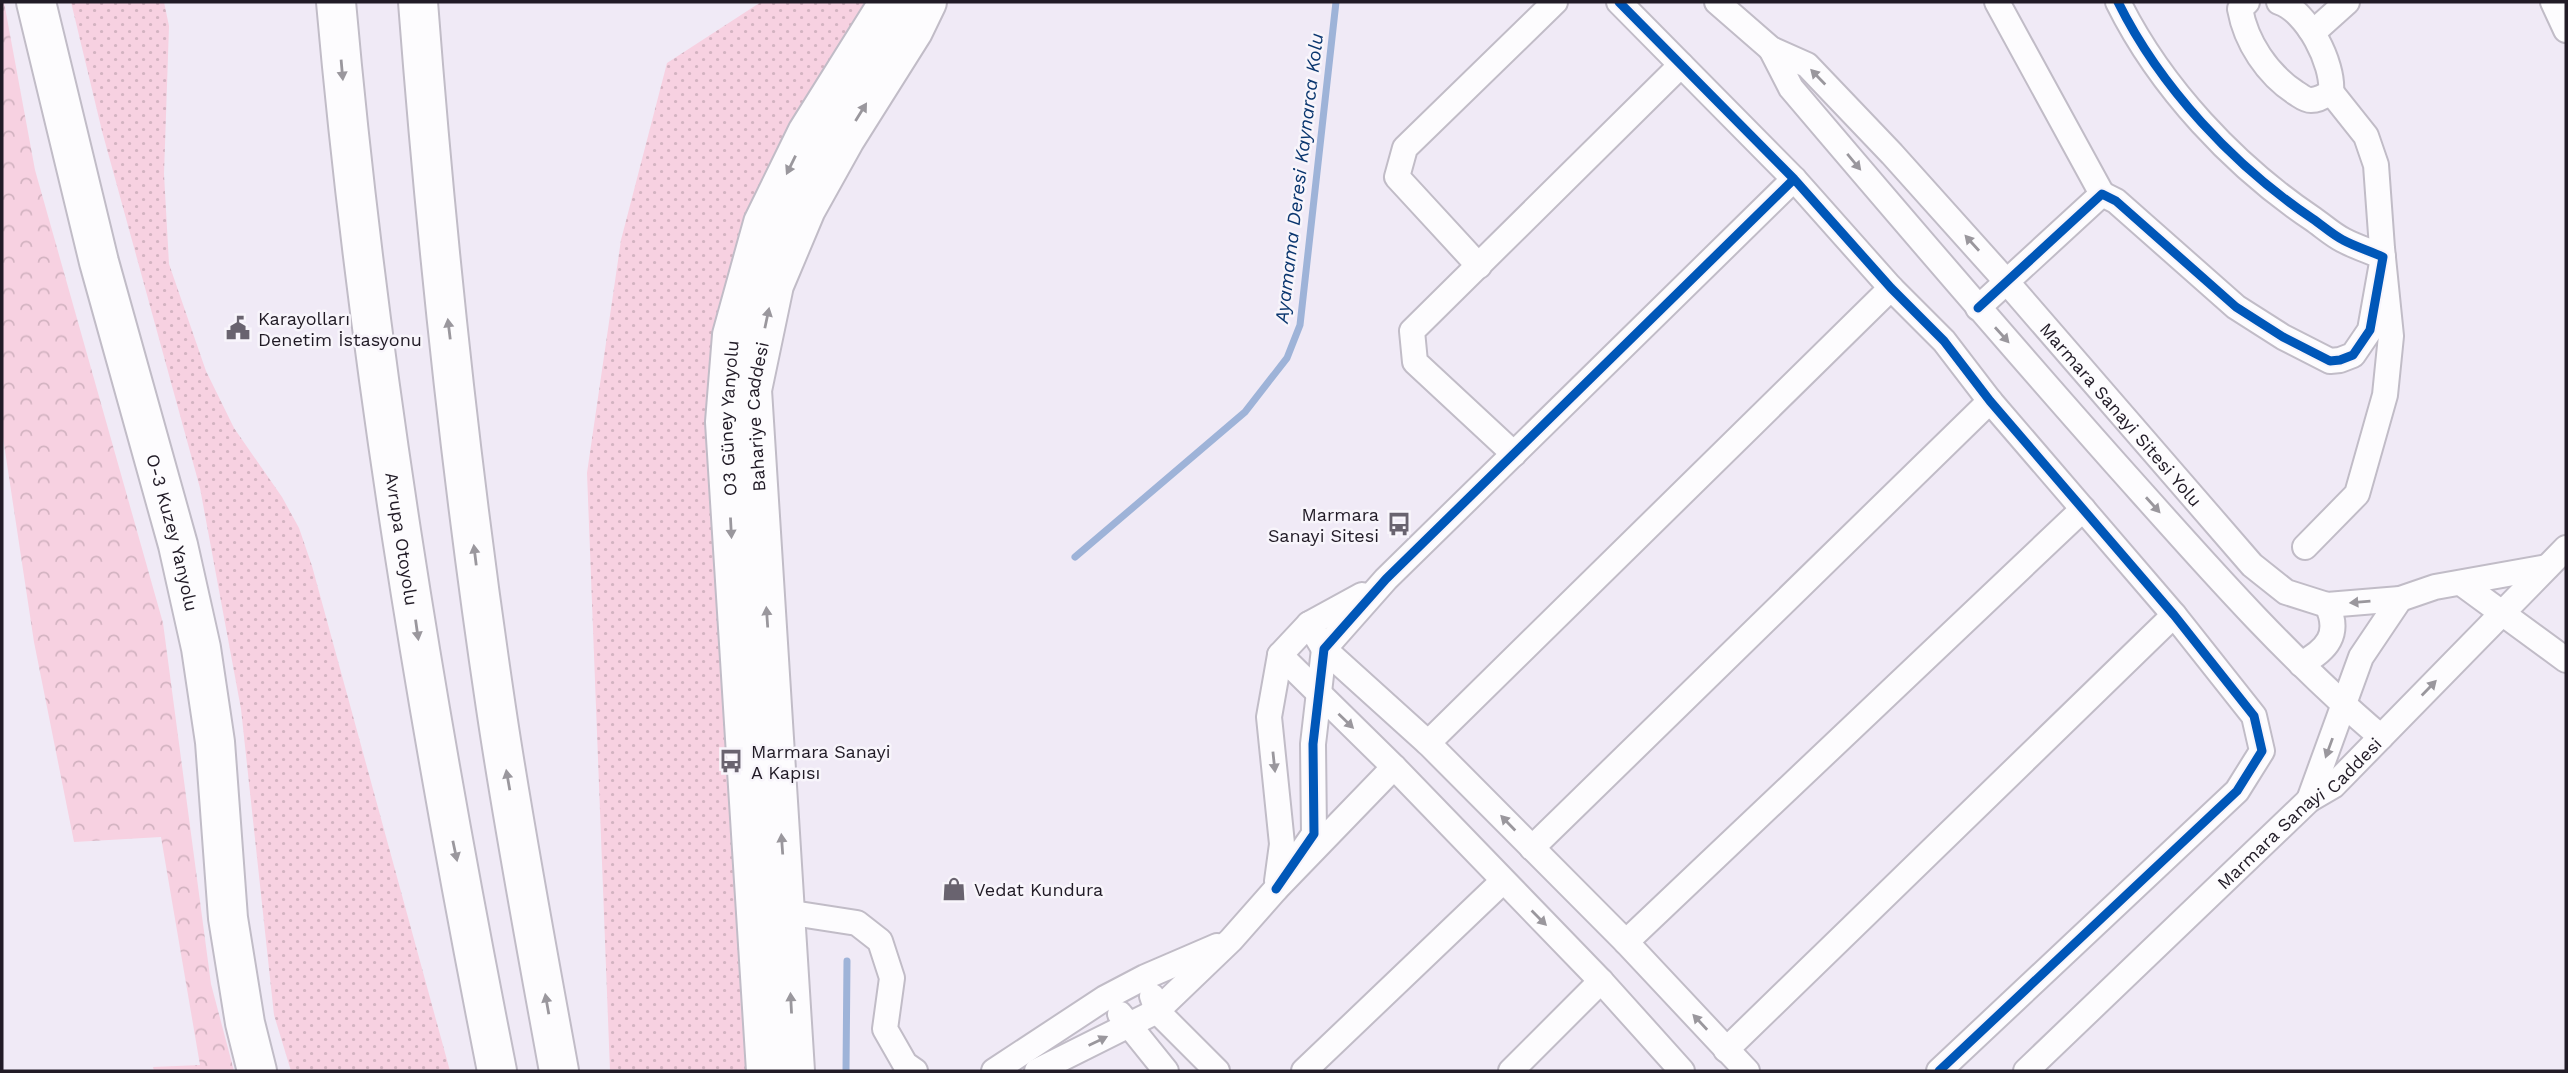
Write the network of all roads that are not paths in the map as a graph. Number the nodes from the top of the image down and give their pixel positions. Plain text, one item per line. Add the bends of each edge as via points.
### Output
1 (36, 2) edge
2 (58, 2) edge
3 (336, 2) edge
4 (418, 2) edge
5 (889, 2) edge
6 (927, 2) edge
7 (1555, 2) edge
8 (1619, 2) edge
9 (1717, 2) edge
10 (1997, 2) edge
11 (2118, 2) edge
12 (2279, 2) edge
13 (2347, 2) edge
14 (2553, 2) edge
15 (2244, 3) edge
16 (2309, 29) junction
17 (2566, 30) edge
18 (1771, 49) junction
19 (1681, 65) junction
20 (2331, 92) junction
21 (1794, 179) junction
22 (2102, 194) junction
23 (2383, 257) junction
24 (1479, 266) junction
25 (2006, 281) junction
26 (1891, 288) junction
27 (1978, 308) junction
28 (1990, 401) junction
29 (1514, 454) junction
30 (2083, 509) junction
31 (2305, 547) dead end
32 (2566, 548) edge
33 (2547, 567) junction
34 (1386, 579) junction
35 (2461, 583) junction
36 (2400, 599) junction
37 (2327, 605) junction
38 (2501, 614) junction
39 (2174, 615) junction
40 (1310, 624) junction
41 (1324, 649) junction
42 (1280, 655) junction
43 (2566, 660) edge
44 (2301, 664) junction
45 (1317, 693) junction
46 (2345, 706) junction
47 (2381, 737) junction
48 (1429, 743) junction
49 (1394, 767) junction
50 (2309, 800) junction
51 (1532, 848) junction
52 (1503, 881) junction
53 (1276, 889) junction
54 (771, 913) junction
55 (1231, 940) junction
56 (1626, 942) junction
57 (1145, 977) junction
58 (1601, 981) junction
59 (1105, 998) junction
60 (1157, 1011) junction
61 (1131, 1025) junction
62 (885, 1028) junction
63 (1726, 1050) junction
64 (1164, 1069) edge
65 (998, 1070) edge
66 (257, 1071) edge
67 (280, 1071) edge
68 (497, 1071) edge
69 (559, 1071) edge
70 (766, 1071) edge
71 (795, 1071) edge
72 (886, 1071) edge
73 (915, 1071) edge
74 (1037, 1071) edge
75 (1217, 1071) edge
76 (1304, 1071) edge
77 (1510, 1071) edge
78 (1682, 1071) edge
79 (1747, 1071) edge
80 (1939, 1071) edge
81 (2026, 1071) edge

1 - 66 main road, O-3 Kuzey Yanyolu via 201,648 215,742 228,918
2 - 67 main road, O-3 Kuzey Yanyolu via 118,254 198,542 220,642 251,915
3 -> 68 main road, Avrupa Otoyolu via 368,306 422,667
69 -> 4 main road via 480,594 447,315
5 -> 54 main road, O3 Güney Yanyolu via 807,133 763,223 732,335 725,422
54 -> 6 main road, Bahariye Caddesi via 752,390 774,285 806,209
7 - 24 street via 1405,148 1396,177
8 - 19 street
9 - 18 street, Marmara Sanayi Sitesi Yolu
10 - 22 street
11 - 23 street via 2133,32 2219,142 2286,201 2343,240
12 - 16 street via 2301,17
13 - 16 street via 2318,28
14 - 17 street
15 - 20 street via 2240,9 2243,25 2275,76 2305,99
16 - 20 street via 2328,64
25 -> 18 street, Marmara Sanayi Sitesi Yolu via 1807,65
18 -> 27 street, Marmara Sanayi Sitesi Yolu via 1791,88
19 - 21 street
19 - 24 street
20 - 23 street via 2366,136 2376,165
21 - 26 street
21 - 29 street
22 - 23 street via 2116,201 2236,307 2283,338 2330,360 2353,355 2370,330
22 - 25 street
23 - 31 street via 2391,336 2385,395 2357,494
24 - 29 street via 1412,331 1415,362
25 - 27 street
25 - 37 street, Marmara Sanayi Sitesi Yolu via 2252,565 2286,592
26 - 28 street via 1944,341
26 - 48 street
27 -> 44 street, Marmara Sanayi Sitesi Yolu via 2237,600
28 - 30 street
28 - 51 street
29 - 34 street
30 - 39 street
30 - 56 street
32 - 33 street, Marmara Sanayi Caddesi
33 - 35 street, Marmara Sanayi Sitesi Yolu
33 - 38 street, Marmara Sanayi Caddesi
34 - 40 street
34 - 41 street
35 - 36 street, Marmara Sanayi Sitesi Yolu
35 - 38 street
36 -> 37 street, Marmara Sanayi Sitesi Yolu
36 - 46 street via 2361,657
37 - 44 street via 2334,619 2333,631 2324,648
38 - 43 street
47 -> 38 street, Marmara Sanayi Caddesi
39 - 63 street
39 - 80 street via 2254,716 2262,751 2237,791
40 - 41 street
40 - 42 street
41 - 45 street
41 - 48 street
42 - 45 street
42 -> 53 street via 1269,718 1282,844
44 - 46 street, Marmara Sanayi Sitesi Yolu
45 -> 49 street
45 - 53 street via 1314,834
46 - 47 street, Marmara Sanayi Sitesi Yolu
46 -> 50 street
47 - 50 street, Marmara Sanayi Caddesi via 2333,786
51 -> 48 street
49 - 52 street
49 - 53 street
50 - 81 street, Marmara Sanayi Caddesi
51 - 56 street
52 -> 58 street
52 - 76 street
53 - 55 street
54 - 62 street via 857,923 880,941 892,978
54 - 70 main road
71 -> 54 main road
55 - 57 street
55 - 60 street
63 -> 56 street
57 - 59 street
57 - 60 street
58 - 77 street
58 - 78 street
59 - 61 street
59 - 65 street
60 - 61 street
60 - 75 street
61 - 64 street
74 -> 61 street
62 - 72 street
62 - 73 street via 905,1064
63 - 79 street

